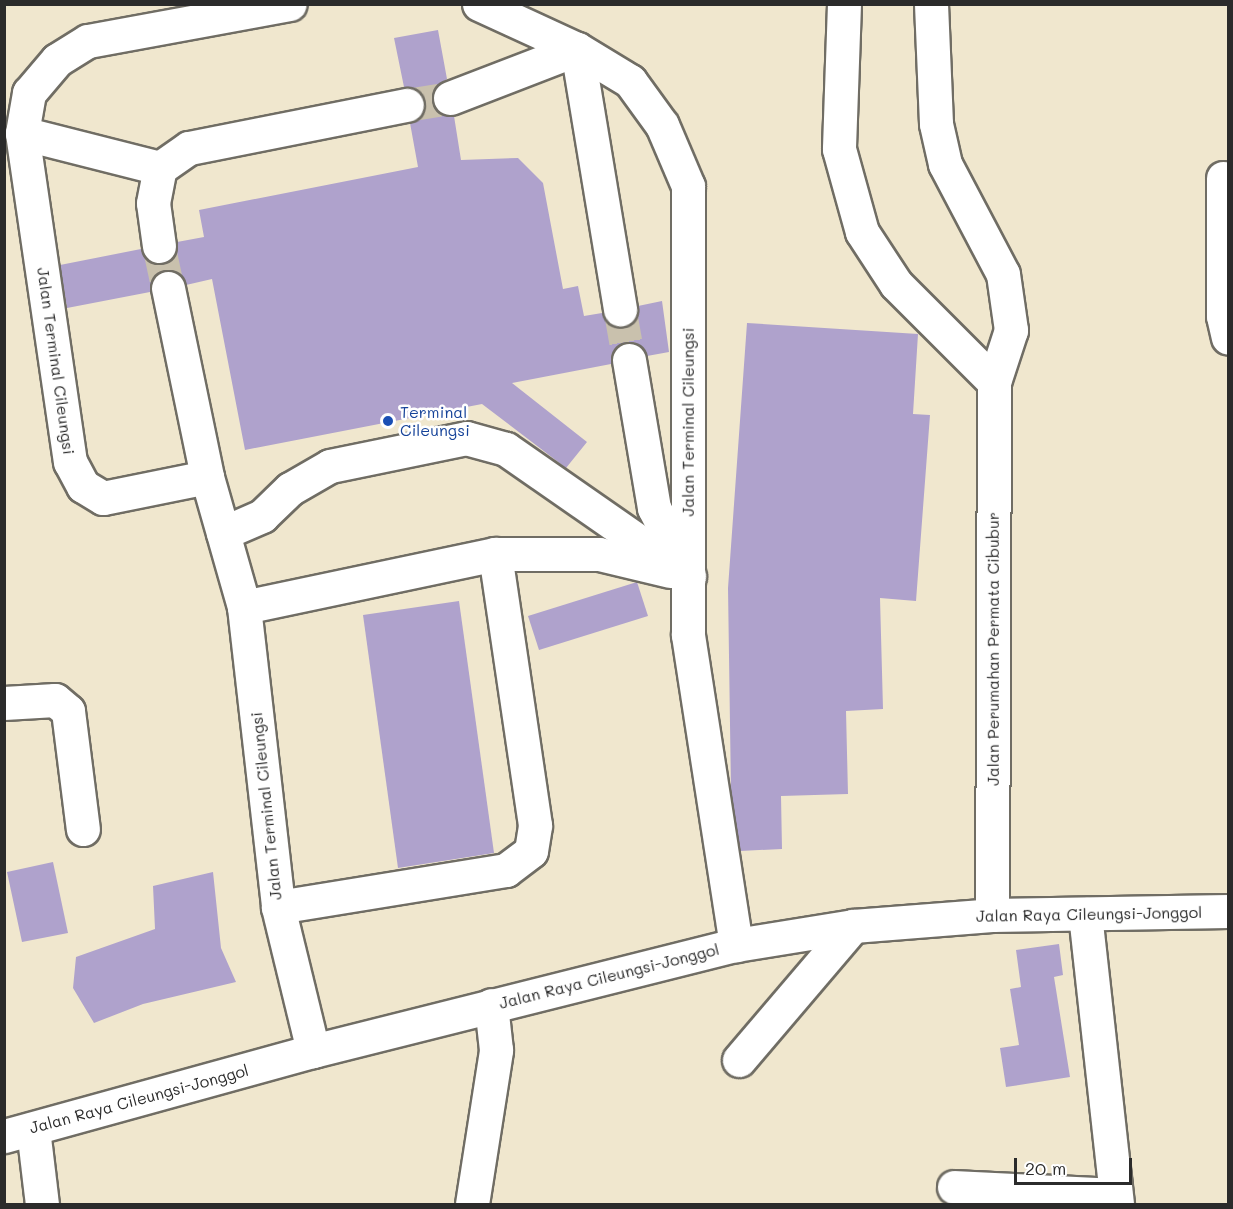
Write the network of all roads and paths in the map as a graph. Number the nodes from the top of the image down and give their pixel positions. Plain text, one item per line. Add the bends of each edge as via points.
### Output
1 (290, 4) edge
2 (479, 4) edge
3 (844, 4) edge
4 (931, 4) edge
5 (577, 49) junction
6 (450, 98) tunnel mouth
7 (407, 105) tunnel mouth
8 (22, 133) junction
9 (160, 168) junction
10 (1223, 178) dead end
11 (159, 246) tunnel mouth
12 (168, 288) tunnel mouth
13 (620, 309) tunnel mouth
14 (1228, 337) edge
15 (629, 360) tunnel mouth
16 (994, 382) junction
17 (207, 477) junction
18 (223, 533) junction
19 (495, 554) junction
20 (689, 576) junction
21 (244, 607) junction
22 (4, 704) edge
23 (83, 829) dead end
24 (278, 907) junction
25 (1228, 911) edge
26 (1085, 914) junction
27 (992, 915) junction
28 (853, 926) junction
29 (736, 945) junction
30 (491, 1005) junction
31 (313, 1051) junction
32 (739, 1060) dead end
33 (19, 1132) edge
34 (954, 1187) dead end
35 (1116, 1200) edge
36 (42, 1204) edge
37 (472, 1204) edge

1 - 8 street, Jalan Terminal Cileungsi via 88,41 57,60 29,93
2 - 5 street, Jalan Terminal Cileungsi
3 - 16 street via 839,149 862,232 896,284
4 - 16 street, Jalan Perumahan Permata Cibubur via 936,124 945,164 1003,274 1011,330
5 - 6 street
5 - 13 street
5 - 20 street, Jalan Terminal Cileungsi via 630,81 662,125 688,186
7 - 9 street via 189,148
8 - 9 street
8 - 17 street, Jalan Terminal Cileungsi via 74,470 83,486 103,498
9 - 11 street via 153,203
10 - 14 street via 1223,315
12 - 17 street
15 - 20 street via 654,508
16 - 27 street, Jalan Perumahan Permata Cibubur
17 - 18 street, Jalan Terminal Cileungsi
18 - 20 street via 262,516 290,489 330,466 466,438 506,449
18 - 21 street, Jalan Terminal Cileungsi
19 - 20 street via 599,554
19 - 21 street
19 - 24 street via 535,825 531,851 506,870
20 - 29 street, Jalan Terminal Cileungsi via 688,635
21 - 24 street, Jalan Terminal Cileungsi
22 - 23 street via 55,700 68,711
24 - 31 street, Jalan Terminal Cileungsi
25 - 26 street, Jalan Raya Cileungsi-Jonggol
26 - 27 street, Jalan Raya Cileungsi-Jonggol
26 - 35 street
27 - 28 street, Jalan Raya Cileungsi-Jonggol
28 - 29 street, Jalan Raya Cileungsi-Jonggol
28 - 32 street
29 - 30 street, Jalan Raya Cileungsi-Jonggol
30 - 31 street, Jalan Raya Cileungsi-Jonggol
30 - 37 street via 496,1050
31 - 33 street, Jalan Raya Cileungsi-Jonggol
33 - 36 street
34 - 35 street

